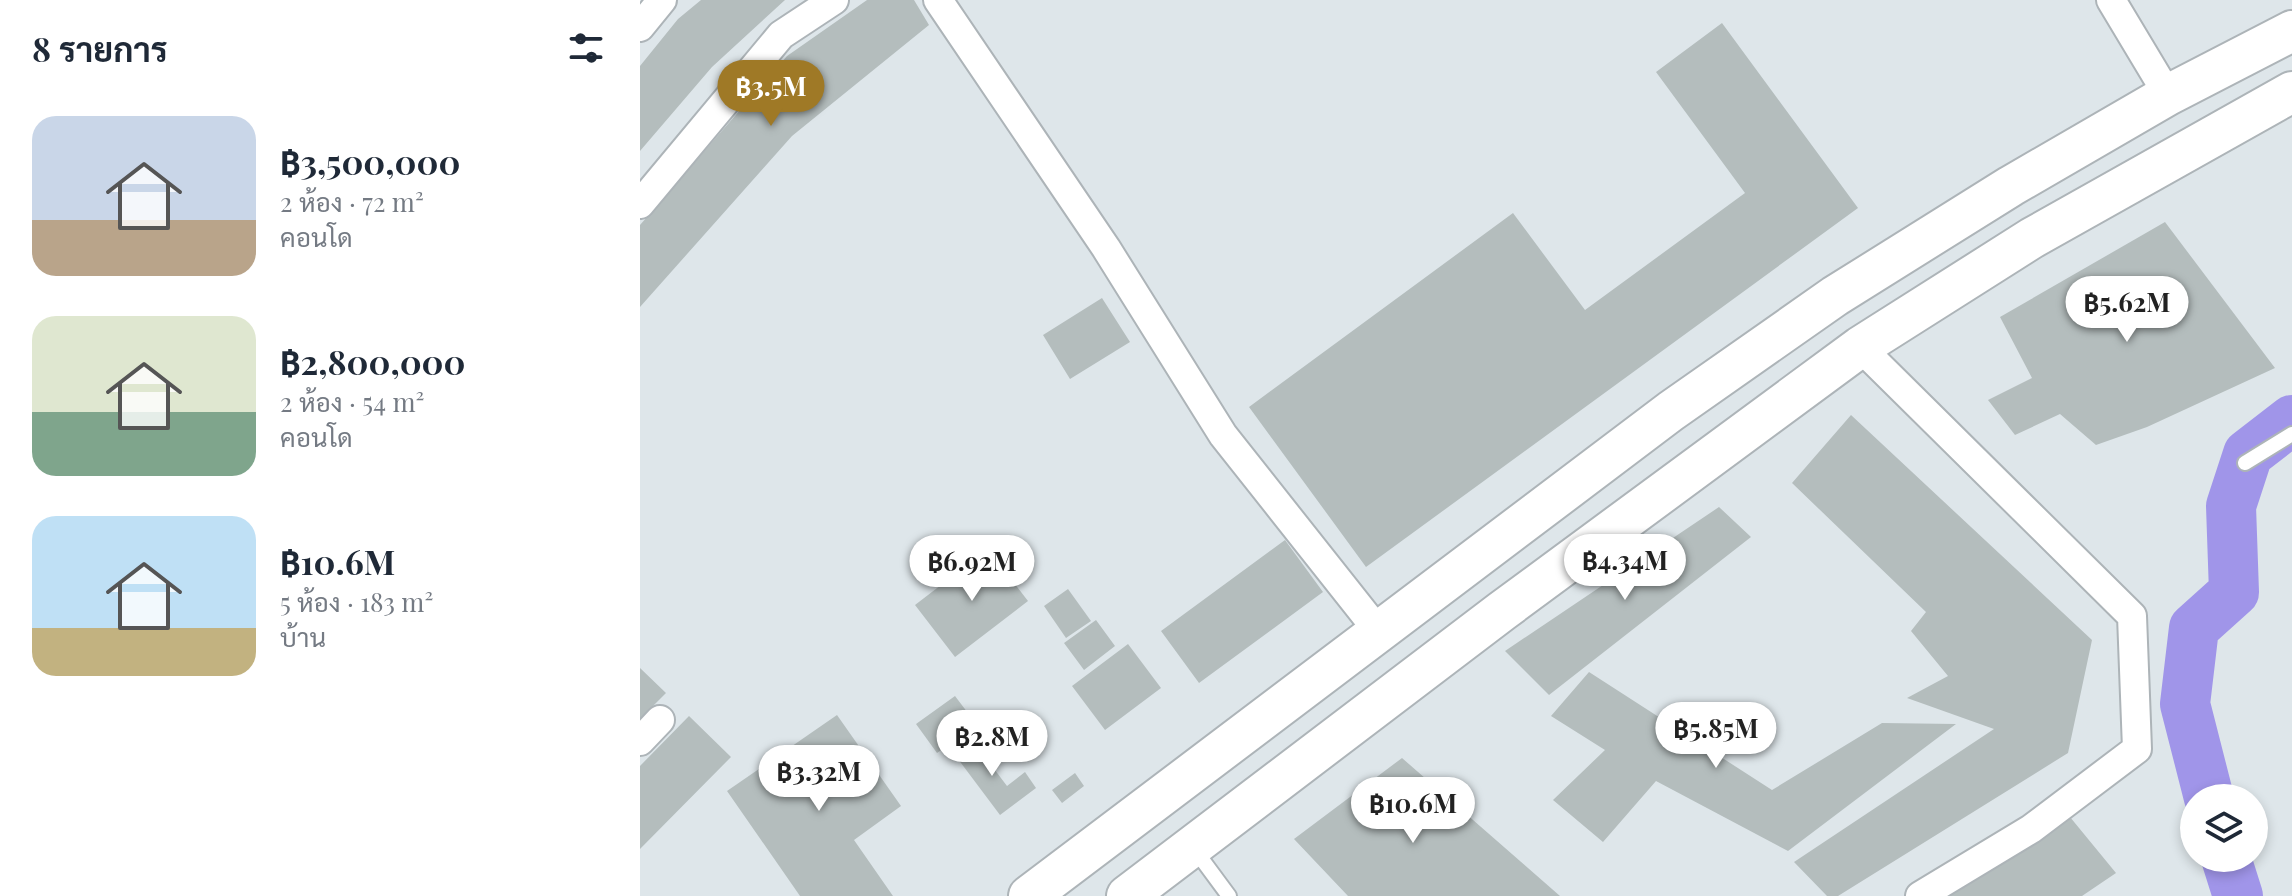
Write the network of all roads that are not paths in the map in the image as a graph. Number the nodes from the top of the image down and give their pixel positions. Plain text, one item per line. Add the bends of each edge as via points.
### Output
1 (662, 0) edge
2 (834, 0) edge
3 (938, 0) edge
4 (2111, 0) edge
5 (640, 27) edge
6 (2292, 31) edge
7 (2292, 92) edge
8 (2168, 95) junction
9 (640, 204) edge
10 (1860, 347) junction
11 (2292, 434) edge
12 (2245, 463) dead end
13 (1379, 632) junction
14 (660, 720) dead end
15 (640, 741) edge
16 (1192, 846) junction
17 (1029, 896) edge
18 (1127, 896) edge
19 (1229, 896) edge
20 (1920, 896) edge

1 - 5 street
2 - 9 street via 781,35
3 - 13 street via 1106,248 1223,435
4 - 8 street
6 - 8 main road
7 - 10 main road via 2032,238
8 - 13 main road via 1835,296 1671,411
10 - 16 main road
10 - 20 street via 2132,616 2137,749 2031,829
11 - 12 lane
13 - 17 main road
14 - 15 street
16 - 18 main road
16 - 19 lane

